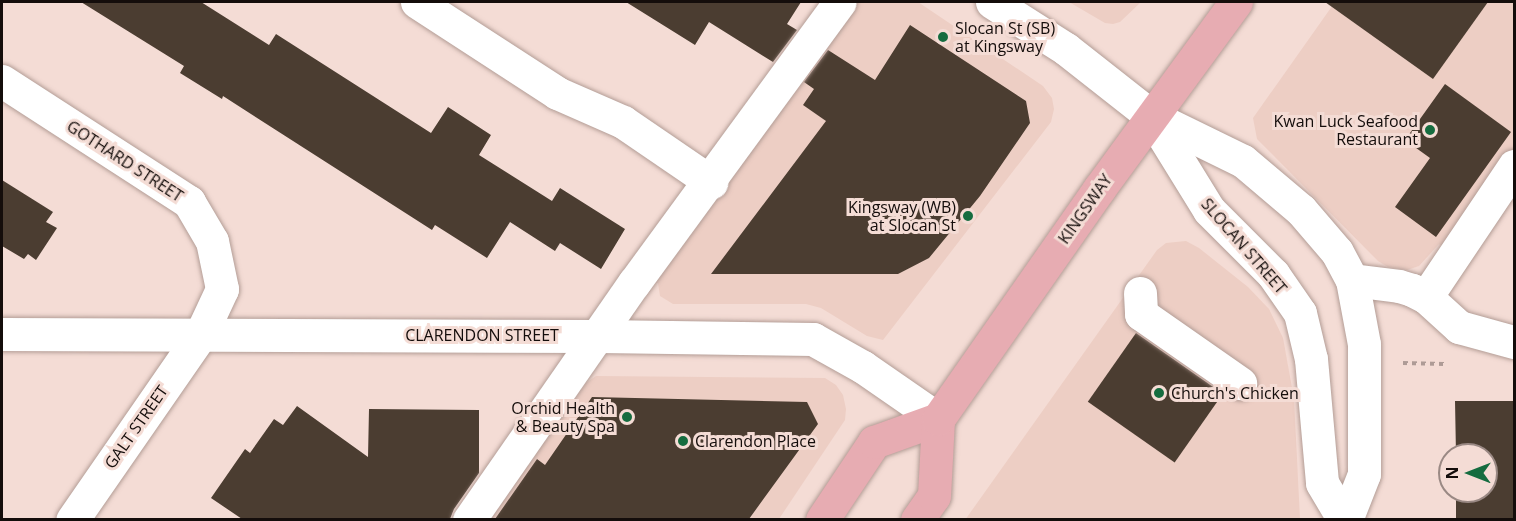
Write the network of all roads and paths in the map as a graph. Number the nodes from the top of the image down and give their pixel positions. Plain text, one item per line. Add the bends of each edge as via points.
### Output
1 (417, 2) edge
2 (840, 2) edge
3 (992, 2) edge
4 (1236, 2) edge
5 (2, 81) edge
6 (1151, 116) junction
7 (1515, 166) edge
8 (711, 182) junction
9 (1352, 280) junction
10 (1140, 293) dead end
11 (1426, 297) junction
12 (2, 334) edge
13 (201, 334) junction
14 (598, 336) junction
15 (1515, 342) edge
16 (1240, 383) dead end
17 (939, 419) junction
18 (72, 519) edge
19 (469, 519) edge
20 (822, 519) edge
21 (917, 519) edge
22 (1345, 519) edge

1 - 8 street via 557,93 623,122
2 - 8 street
3 - 6 street, SLOCAN STREET via 1066,49
4 - 6 main road, KINGSWAY
5 - 13 street, GOTHARD STREET via 189,202 212,241 222,289
6 - 9 street, SLOCAN STREET via 1243,161 1301,210 1337,252
6 - 17 main road, KINGSWAY
6 - 22 street, SLOCAN STREET via 1209,210 1274,274 1300,313 1311,359 1322,483
7 - 11 street
8 - 14 street
9 - 11 street via 1399,286
9 - 22 street, SLOCAN STREET via 1364,344 1364,474
10 - 16 street via 1141,314
11 - 15 street via 1459,327
12 - 13 street, CLARENDON STREET
13 - 14 street, CLARENDON STREET
13 - 18 street, GALT STREET
14 - 17 street, CLARENDON STREET via 813,339 863,367
14 - 19 street
17 - 20 main road via 874,442
17 - 21 main road via 934,496

